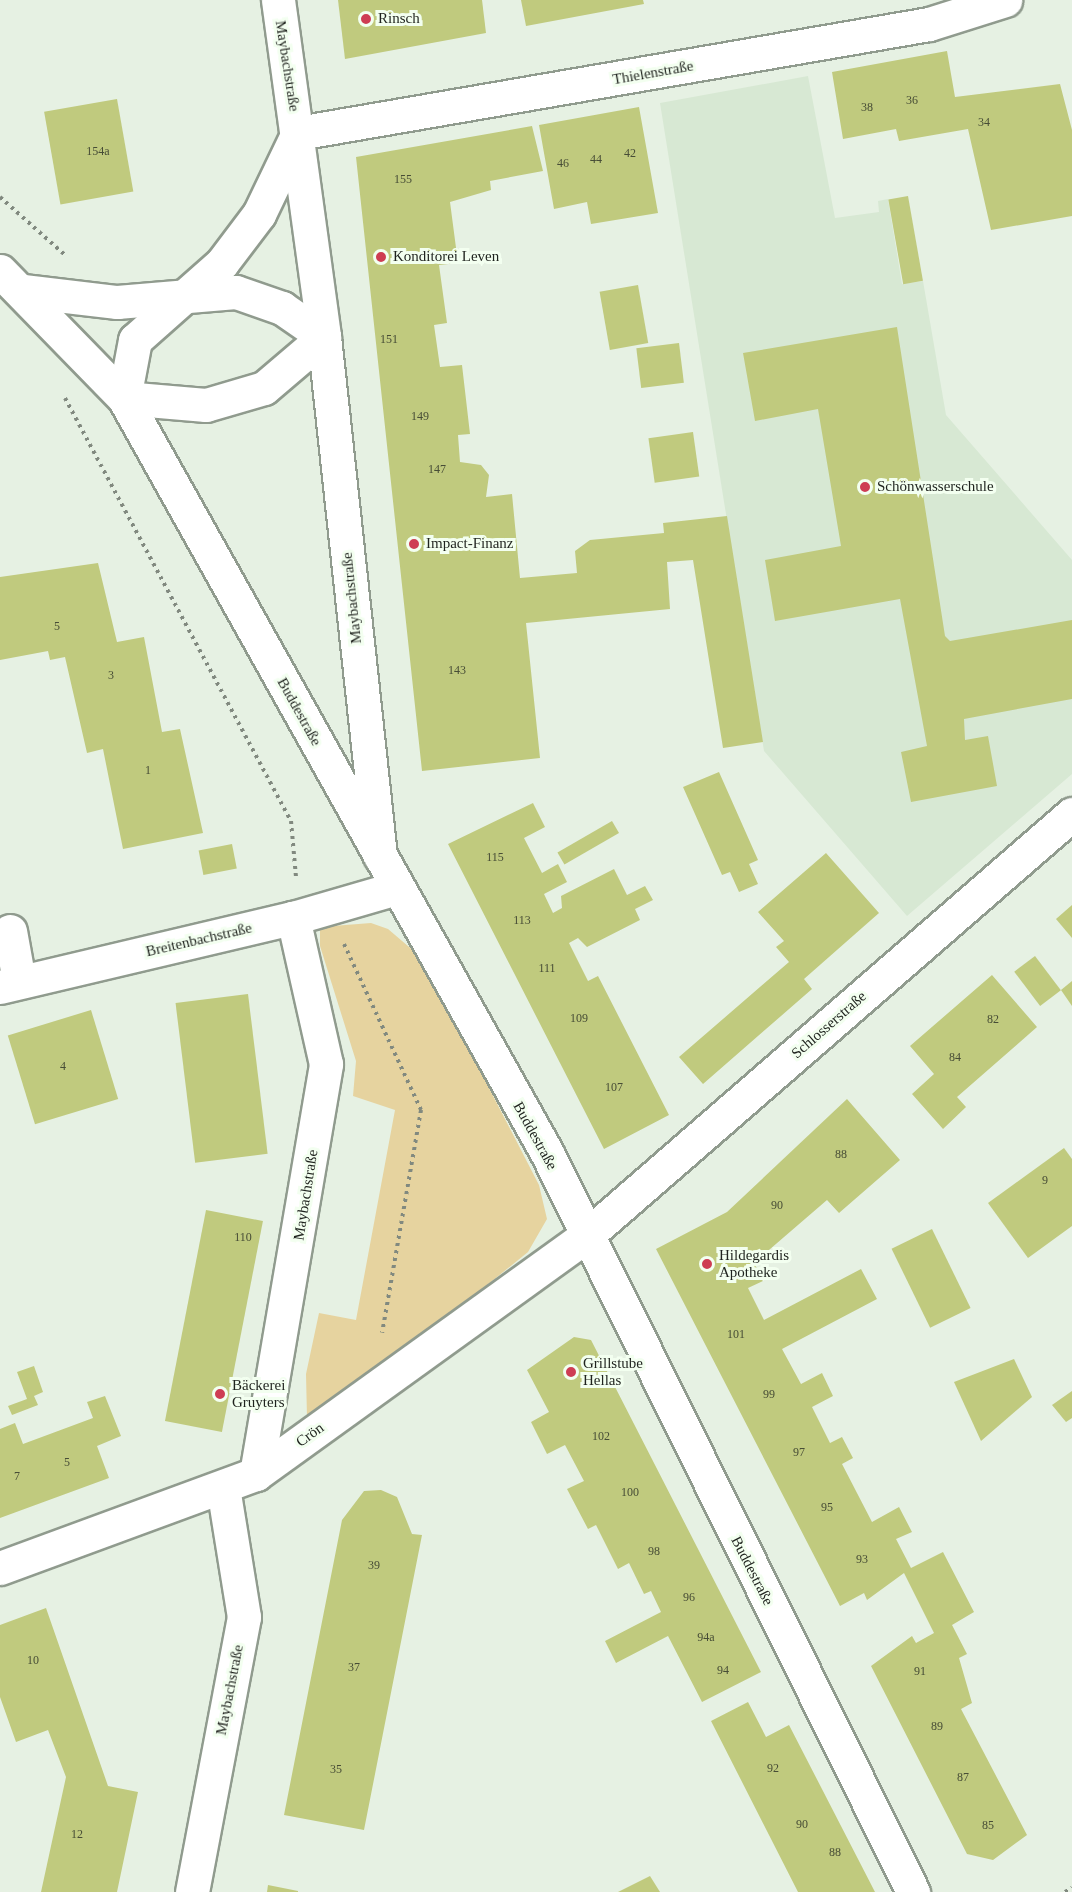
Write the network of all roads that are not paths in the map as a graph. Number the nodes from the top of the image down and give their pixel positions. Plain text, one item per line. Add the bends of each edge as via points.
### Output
1 (278, 0) edge
2 (1005, 0) edge
3 (298, 133) junction
4 (12, 281) edge
5 (183, 294) junction
6 (324, 337) junction
7 (124, 398) junction
8 (1072, 814) edge
9 (380, 859) junction
10 (396, 888) junction
11 (293, 918) junction
12 (10, 931) dead end
13 (10, 984) edge
14 (585, 1237) junction
15 (256, 1474) junction
16 (223, 1487) junction
17 (0, 1568) edge
18 (192, 1892) edge
19 (913, 1892) edge

1 - 3 street, Maybachstraße
2 - 3 street, Thielenstraße via 929,24
3 - 5 street, Maybachstraße via 259,214 222,264
3 - 6 street, Maybachstraße
4 - 5 street, Buddestraße via 117,302
4 - 7 street, Buddestraße
5 - 6 street via 236,292 282,308
5 - 7 street via 135,340
6 - 7 street via 264,388 206,405
6 - 9 street, Maybachstraße
7 - 9 street, Buddestraße
8 - 14 street, Schlosserstraße
9 - 10 street, Buddestraße
10 - 11 street, Breitenbachstraße
10 - 14 street, Buddestraße via 546,1153
11 - 13 street, Breitenbachstraße
11 - 15 street, Maybachstraße via 326,1064
12 - 13 street
14 - 15 street, Crön
14 - 19 street, Buddestraße
15 - 16 street, Crön
16 - 17 street, Crön
16 - 18 street, Maybachstraße via 244,1617

